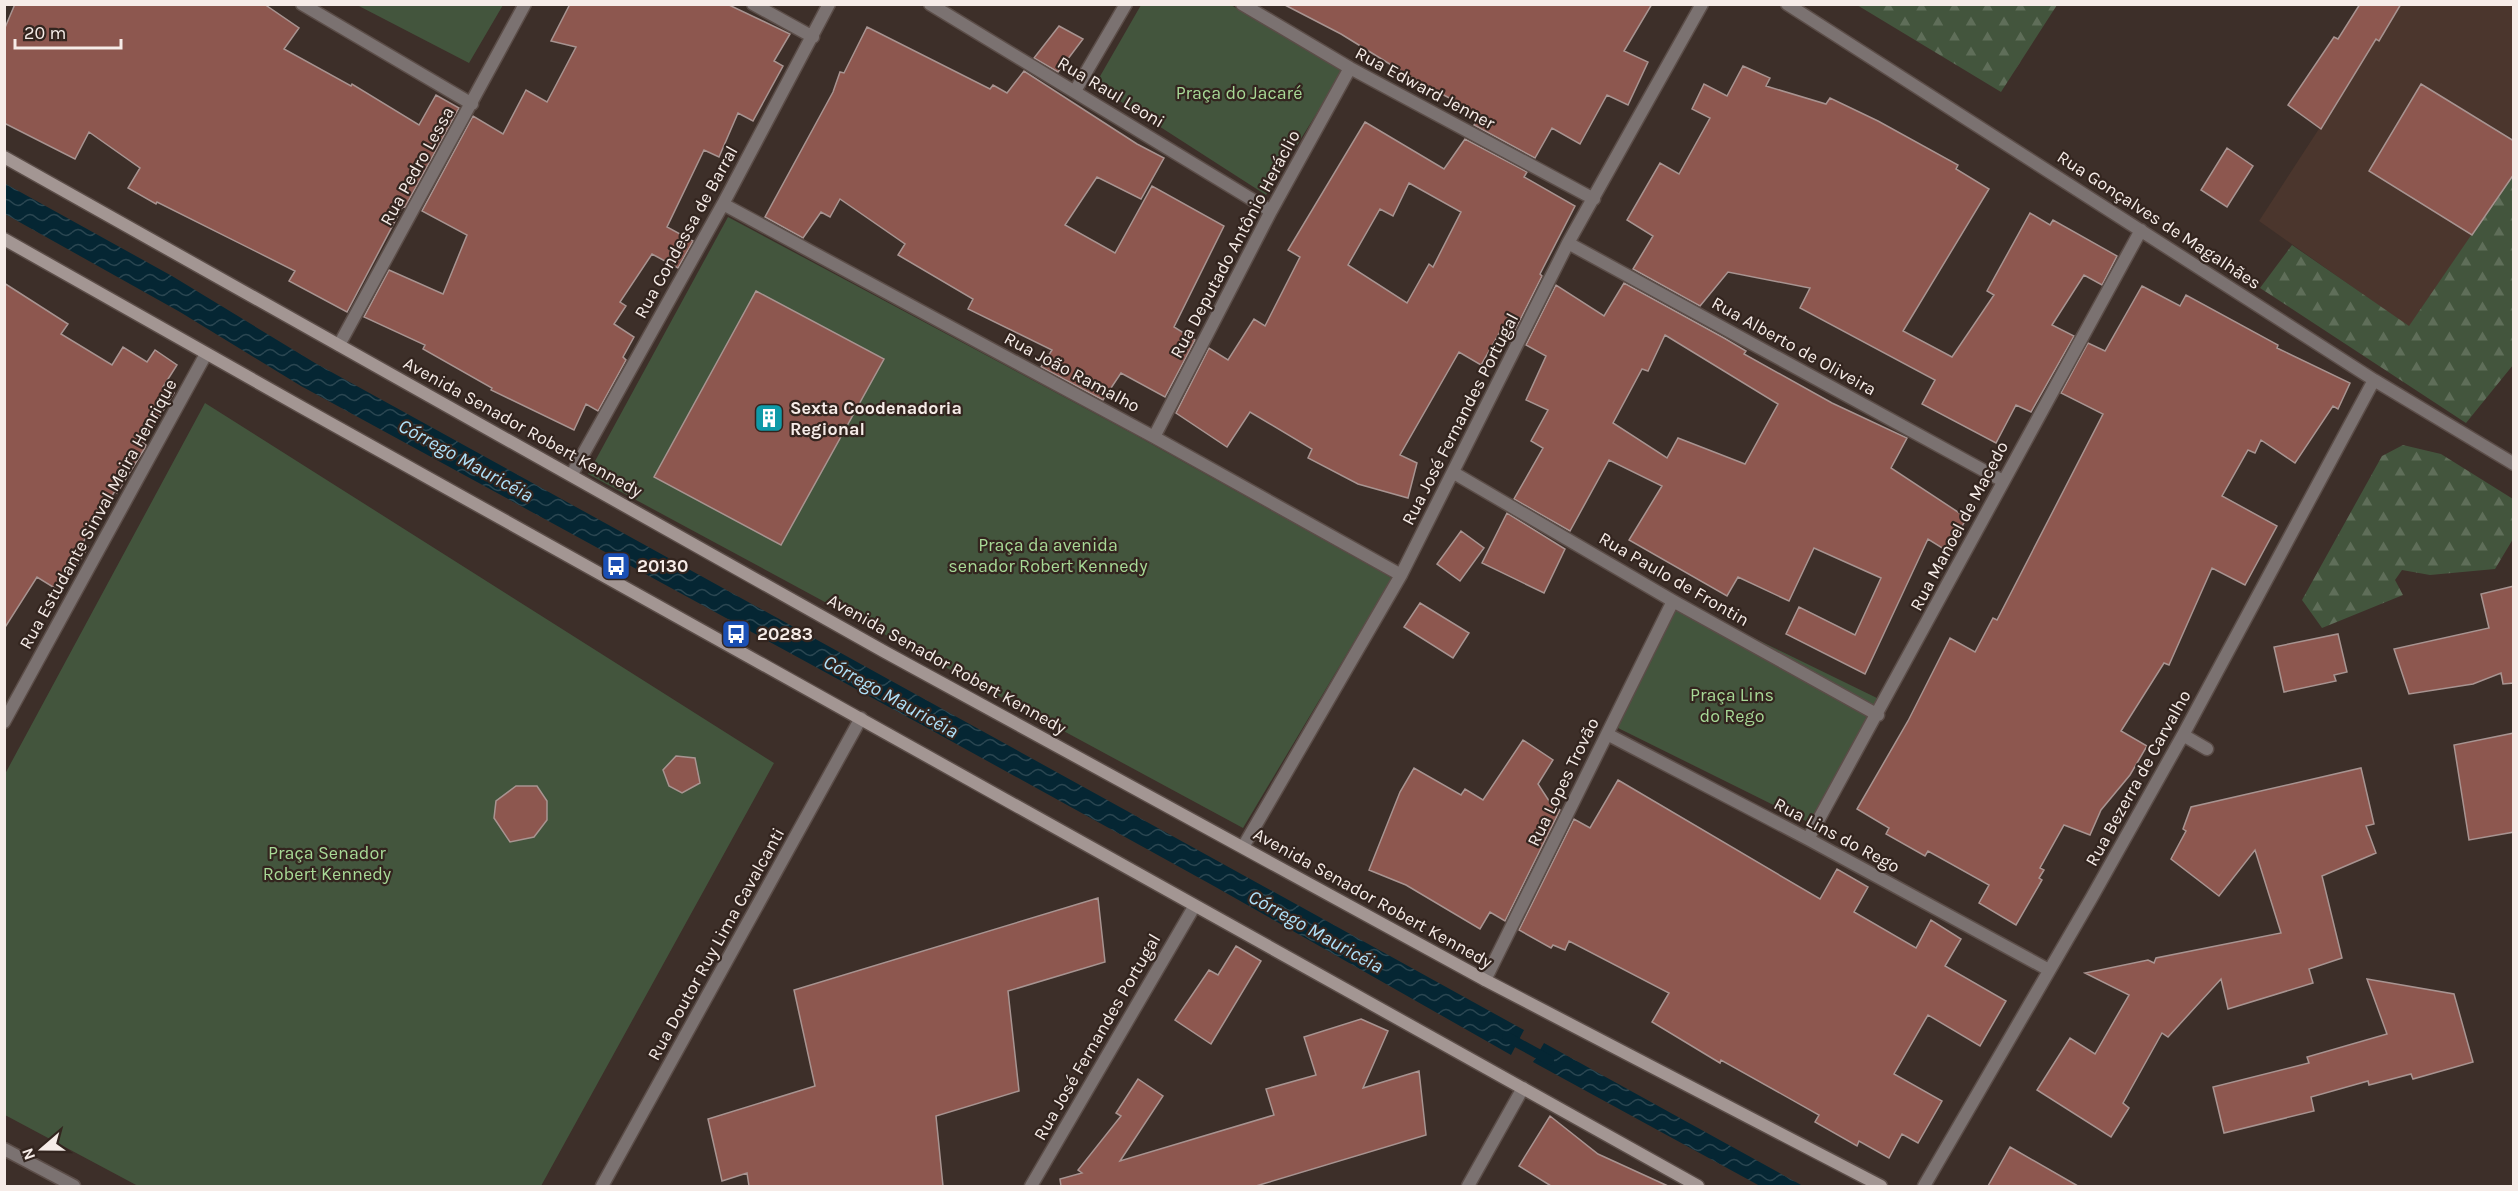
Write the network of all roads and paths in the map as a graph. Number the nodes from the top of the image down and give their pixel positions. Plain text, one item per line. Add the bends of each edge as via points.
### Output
1 (302, 4) edge
2 (525, 4) edge
3 (753, 4) edge
4 (829, 4) edge
5 (930, 4) edge
6 (1126, 4) edge
7 (1242, 4) edge
8 (1702, 4) edge
9 (1787, 4) edge
10 (813, 37) junction
11 (1350, 69) junction
12 (1075, 91) junction
13 (472, 104) junction
14 (4, 157) edge
15 (1594, 199) junction
16 (723, 204) junction
17 (1271, 211) junction
18 (2141, 230) junction
19 (4, 239) edge
20 (1568, 243) junction
21 (339, 345) junction
22 (206, 354) junction
23 (2374, 380) junction
24 (1154, 437) junction
25 (2514, 464) edge
26 (1454, 473) junction
27 (572, 474) junction
28 (2003, 481) junction
29 (1401, 575) junction
30 (1673, 601) junction
31 (1878, 715) junction
32 (861, 718) junction
33 (4, 722) edge
34 (1607, 734) junction
35 (2183, 735) junction
36 (2207, 748) dead end
37 (1808, 839) junction
38 (1243, 847) junction
39 (1194, 907) junction
40 (2049, 970) junction
41 (1485, 980) junction
42 (1523, 1088) junction
43 (4, 1149) edge
44 (51, 1175) junction
45 (45, 1186) edge
46 (74, 1186) edge
47 (602, 1186) edge
48 (1030, 1186) edge
49 (1468, 1186) edge
50 (1698, 1186) edge
51 (1881, 1186) edge
52 (1924, 1186) edge

1 - 13 street
2 - 13 street, Rua Pedro Lessa
3 - 10 street
4 - 10 street, Rua Condessa de Barral
5 - 12 street, Rua Raul Leoni
6 - 12 street
7 - 11 street, Rua Edward Jenner
8 - 15 street, Rua José Fernandes Portugal
9 - 18 street, Rua Gonçalves de Magalhães
10 - 16 street, Rua Condessa de Barral
11 - 15 street, Rua Edward Jenner
11 - 17 street, Rua Deputado Antônio Heráclio
12 - 17 street, Rua Raul Leoni
13 - 21 street, Rua Pedro Lessa
14 - 21 street, Avenida Senador Robert Kennedy
15 - 20 street, Rua José Fernandes Portugal
16 - 24 street, Rua João Ramalho
16 - 27 street, Rua Condessa de Barral
17 - 24 street, Rua Deputado Antônio Heráclio
18 - 23 street, Rua Gonçalves de Magalhães
18 - 28 street, Rua Manoel de Macedo
19 - 22 street
20 - 26 street, Rua José Fernandes Portugal
20 - 28 street, Rua Alberto de Oliveira
21 - 27 street, Avenida Senador Robert Kennedy
22 - 32 street
22 - 33 street, Rua Estudante Sinval Meira Henrique
23 - 25 street, Rua Gonçalves de Magalhães
23 - 35 street, Rua Bezerra de Carvalho
24 - 29 street, Rua João Ramalho
26 - 29 street, Rua José Fernandes Portugal
26 - 30 street, Rua Paulo de Frontin
27 - 38 street, Avenida Senador Robert Kennedy via 896,658
28 - 31 street, Rua Manoel de Macedo
29 - 38 street, Rua José Fernandes Portugal
30 - 31 street, Rua Paulo de Frontin
30 - 34 street, Rua Lopes Trovão
31 - 37 street, Rua Manoel de Macedo
32 - 39 street
32 - 47 street, Rua Doutor Ruy Lima Cavalcanti
34 - 37 street, Rua Lins do Rego
34 - 41 street, Rua Lopes Trovão
35 - 36 street
35 - 40 street, Rua Bezerra de Carvalho
37 - 40 street, Rua Lins do Rego
38 - 41 street, Avenida Senador Robert Kennedy
39 - 42 street
39 - 48 street, Rua José Fernandes Portugal
40 - 52 street, Rua Bezerra de Carvalho
41 - 51 street, Avenida Senador Robert Kennedy
42 - 49 street
42 - 50 street
43 - 44 street
44 - 45 street
44 - 46 street

